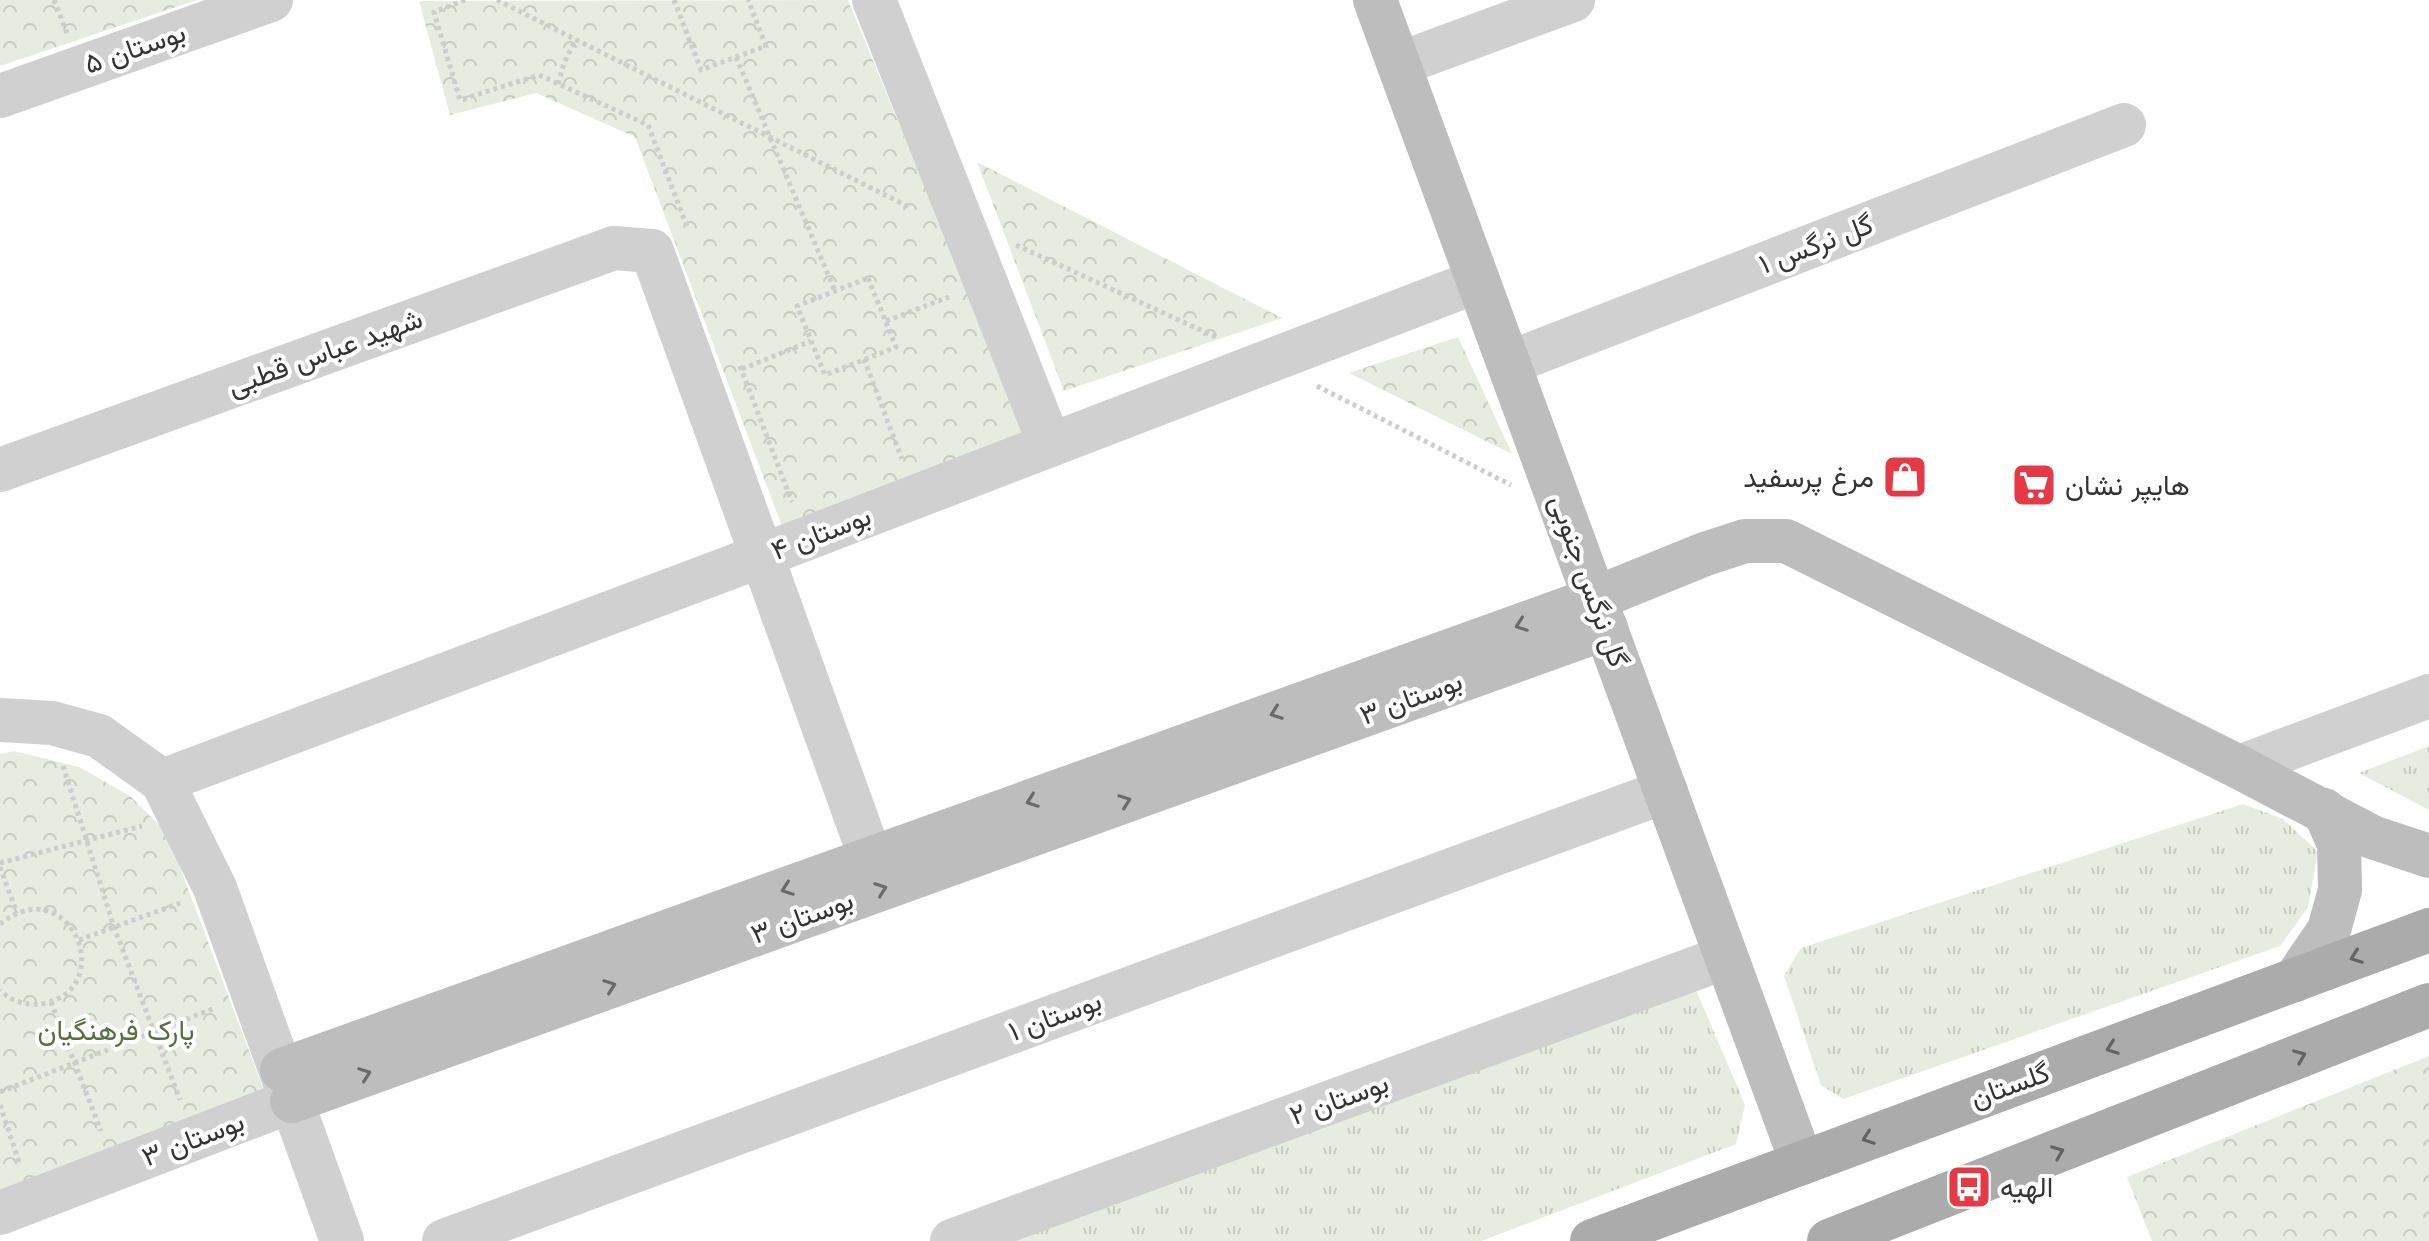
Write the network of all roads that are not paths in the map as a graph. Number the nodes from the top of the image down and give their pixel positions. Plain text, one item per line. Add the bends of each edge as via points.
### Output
1 (271, 0) edge
2 (874, 0) edge
3 (1375, 0) edge
4 (1573, 0) edge
5 (1399, 64) junction
6 (0, 96) edge
7 (2124, 125) dead end
8 (1478, 281) junction
9 (1509, 363) junction
10 (1050, 445) junction
11 (0, 470) edge
12 (761, 556) junction
13 (1600, 613) junction
14 (2429, 696) edge
15 (0, 720) edge
16 (2239, 767) junction
17 (162, 781) junction
18 (1666, 791) junction
19 (2324, 810) junction
20 (2429, 856) edge
21 (871, 859) junction
22 (2429, 930) edge
23 (1726, 957) junction
24 (2295, 980) junction
25 (2429, 1005) edge
26 (287, 1086) junction
27 (1802, 1163) junction
28 (1921, 1206) junction
29 (0, 1213) edge
30 (342, 1241) edge
31 (444, 1241) edge
32 (952, 1241) edge
33 (1592, 1241) edge
34 (1829, 1241) edge
35 (1887, 1241) edge

1 - 6 street, بوستان ۵
2 - 10 street
3 - 5 street, گل نرگس جنوبی
4 - 5 street
5 - 8 street, گل نرگس جنوبی
7 - 9 street, گل نرگس ۱
8 - 9 street, گل نرگس جنوبی
8 - 10 street, بوستان ۴
9 - 13 street, گل نرگس جنوبی
10 - 12 street, بوستان ۴
11 - 12 street, شهید عباس قطبی via 614,248 672,246 701,386
12 - 17 street, بوستان ۴
12 - 21 street
13 - 16 street via 1705,554 1745,541 1786,541
13 - 18 street, گل نرگس جنوبی
13 -> 21 street, بوستان ۳
26 -> 13 street, بوستان ۳
14 - 16 street
15 - 17 street via 52,723 99,736
16 - 19 street
17 - 26 street via 215,888
18 - 23 street, گل نرگس جنوبی
18 - 31 street, بوستان ۱
19 - 20 street via 2372,837
19 - 24 street via 2339,844 2340,890 2329,930
21 -> 26 street, بوستان ۳
22 -> 24 main road, گلستان
23 - 27 street, گل نرگس جنوبی
23 - 32 street, بوستان ۲
24 -> 27 main road, گلستان
28 -> 25 main road
26 - 29 street, بوستان ۳
26 - 30 street
27 - 33 main road, گلستان
28 - 34 main road
28 - 35 street via 1889,1233

